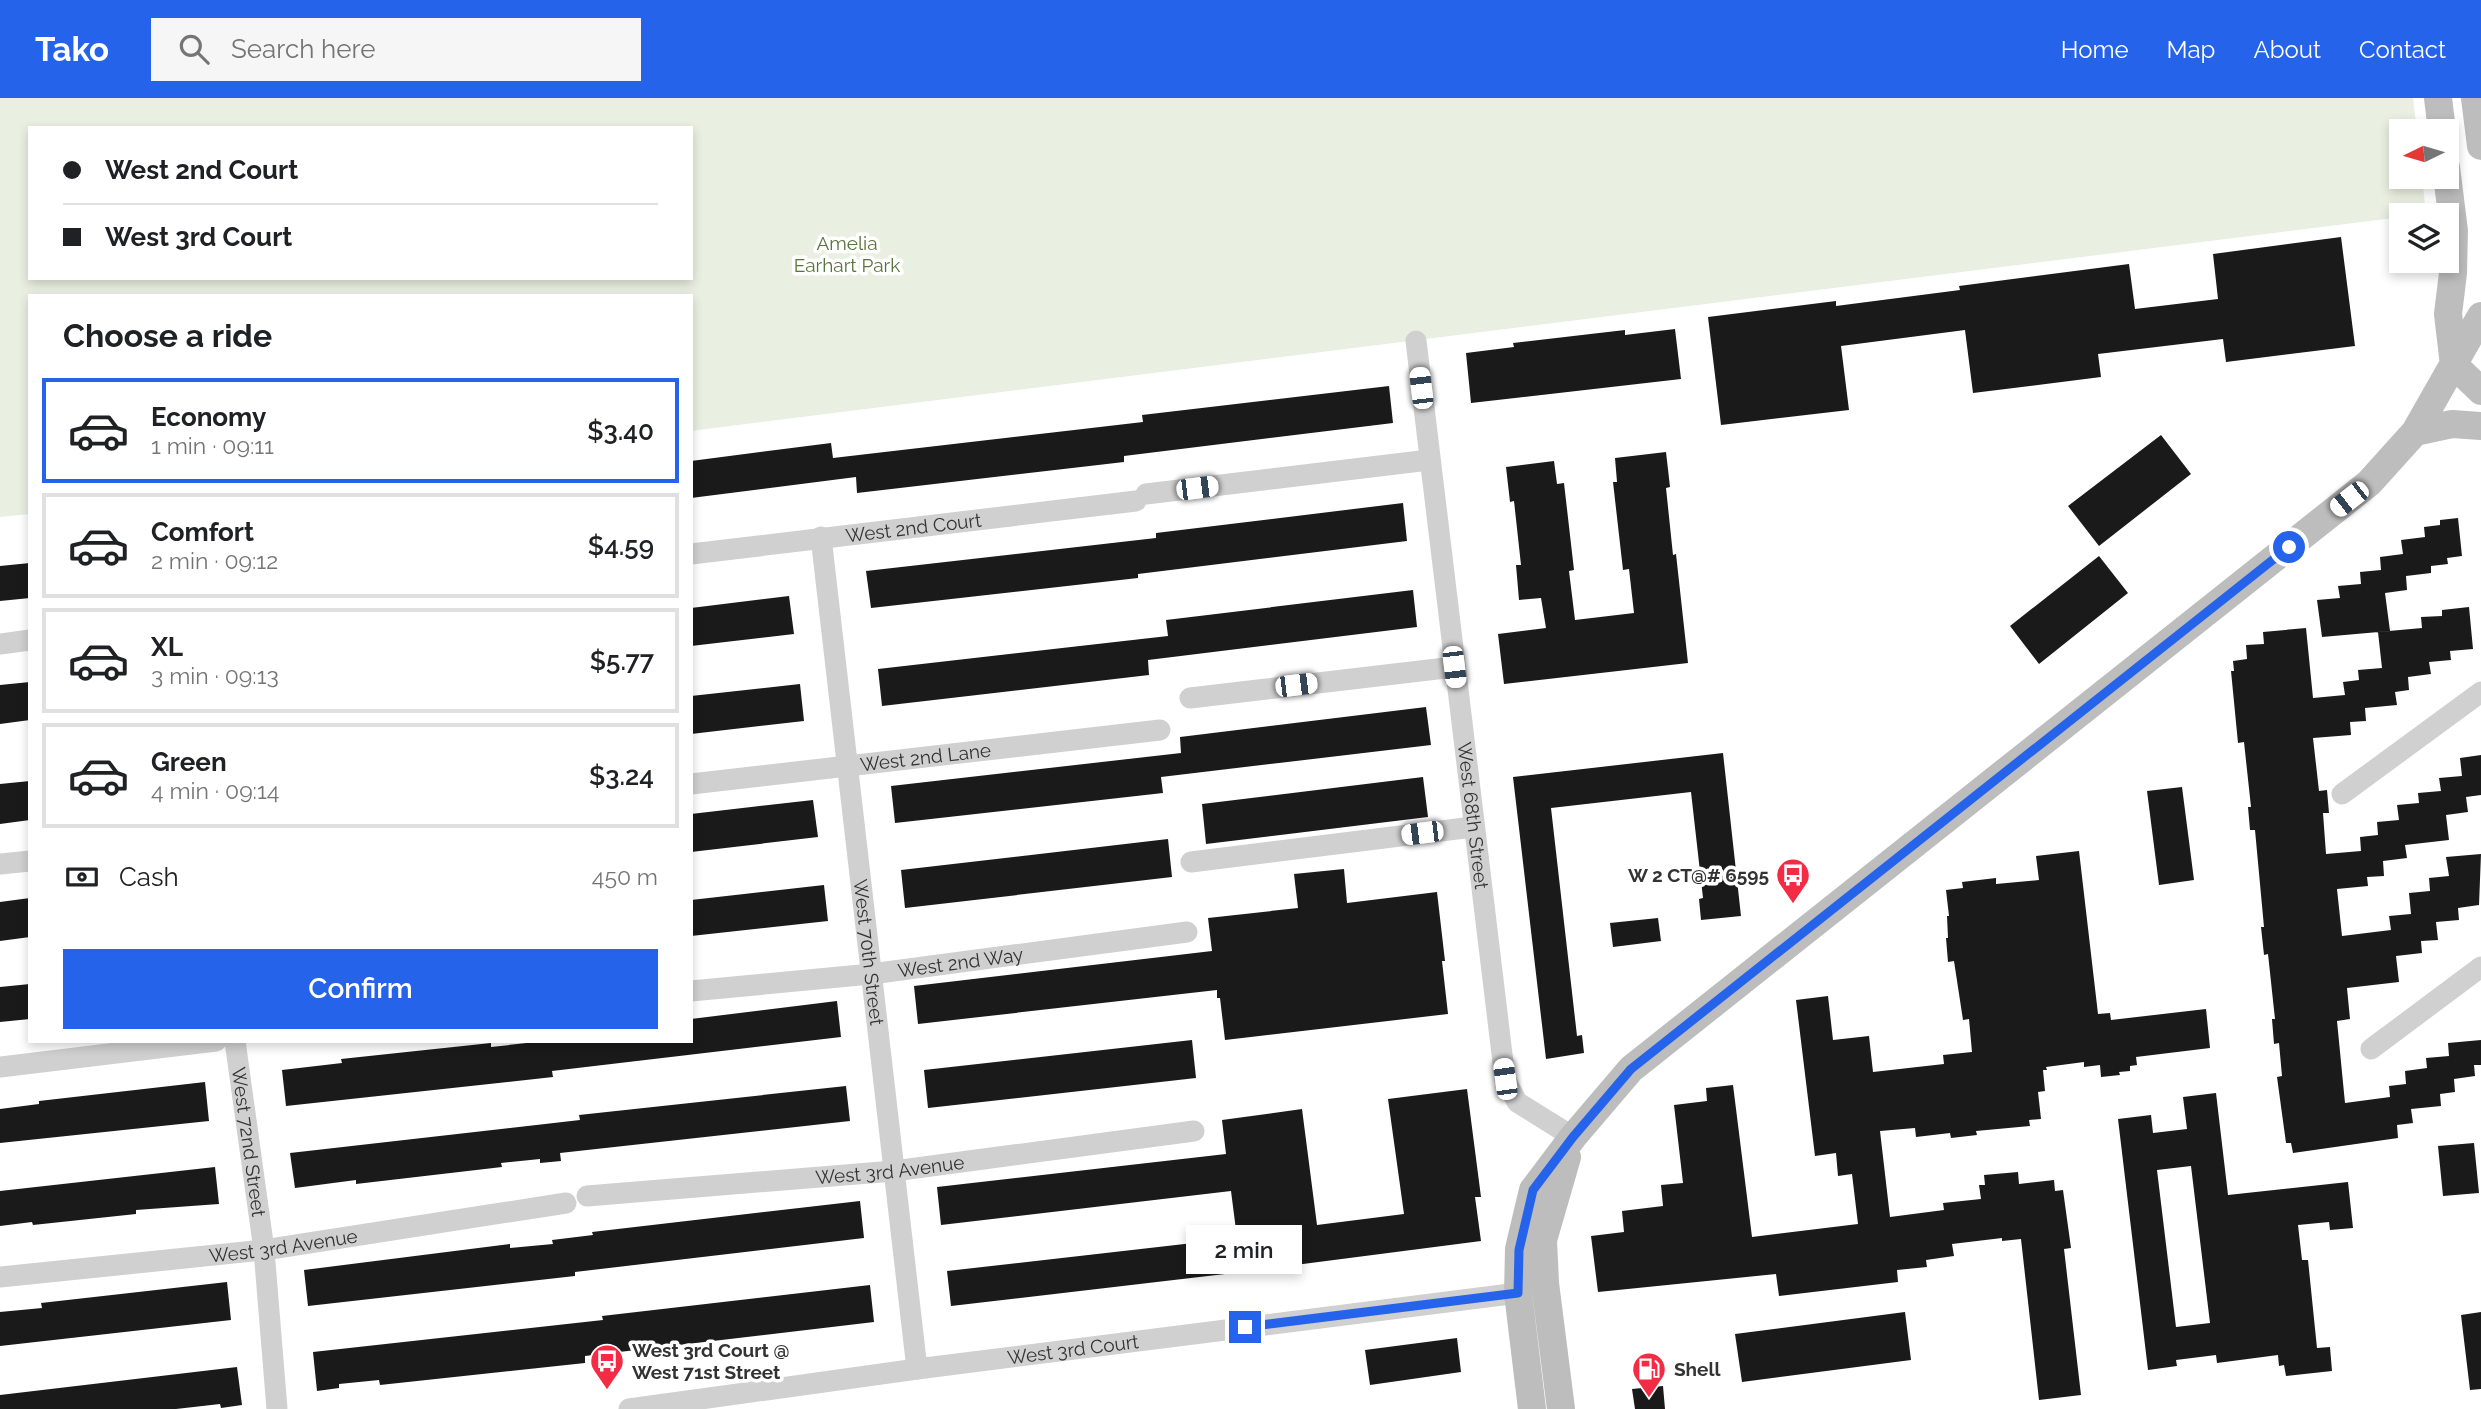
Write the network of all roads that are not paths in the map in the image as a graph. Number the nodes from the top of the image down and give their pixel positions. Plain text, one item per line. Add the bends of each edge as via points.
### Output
1 (2438, 98) edge
2 (2475, 98) edge
3 (2441, 119) edge
4 (2481, 146) edge
5 (2449, 189) edge
6 (2481, 316) edge
7 (1416, 341) dead end
8 (2454, 365) junction
9 (2481, 391) edge
10 (2481, 426) edge
11 (2415, 432) junction
12 (1429, 460) junction
13 (821, 537) junction
14 (693, 554) edge
15 (28, 640) edge
16 (0, 644) edge
17 (1454, 667) junction
18 (2481, 692) edge
19 (1190, 698) dead end
20 (1160, 730) dead end
21 (848, 767) junction
22 (693, 783) edge
23 (2342, 794) dead end
24 (1473, 827) junction
25 (28, 861) edge
26 (1192, 862) dead end
27 (0, 864) edge
28 (1187, 932) dead end
29 (2481, 967) edge
30 (871, 974) junction
31 (693, 991) edge
32 (199, 1043) edge
33 (235, 1043) edge
34 (2371, 1049) dead end
35 (0, 1067) edge
36 (1194, 1131) dead end
37 (1573, 1137) junction
38 (894, 1171) junction
39 (587, 1196) dead end
40 (566, 1203) dead end
41 (264, 1250) junction
42 (0, 1277) edge
43 (1518, 1293) junction
44 (917, 1369) junction
45 (641, 1408) edge
46 (277, 1409) edge
47 (1532, 1409) edge
48 (1561, 1409) edge

1 - 3 main road
2 - 4 main road
5 - 8 main road via 2454,273 2448,314
6 - 8 main road
7 - 12 street, West 68th Street
8 - 9 main road
8 - 11 main road
10 - 11 main road via 2452,424
11 - 37 main road via 2369,483 1631,1069
12 - 13 street, West 2nd Court
12 - 17 street, West 68th Street
13 - 14 street, West 2nd Court
13 - 21 street, West 70th Street
15 - 16 street
17 - 19 street
17 - 24 street, West 68th Street
18 - 23 street
20 - 21 street, West 2nd Lane
21 - 22 street, West 2nd Lane
21 - 30 street, West 70th Street
24 - 26 street
24 - 37 street, West 68th Street via 1505,1079 1517,1102
25 - 27 street
28 - 30 street, West 2nd Way
29 - 34 street
30 - 31 street, West 2nd Way
30 - 38 street, West 70th Street
32 - 35 street
33 - 41 street, West 72nd Street
36 - 38 street, West 3rd Avenue
37 - 43 main road via 1533,1190 1519,1250
37 - 48 main road via 1544,1240
38 - 39 street, West 3rd Avenue
38 - 44 street, West 70th Street
40 - 41 street, West 3rd Avenue
41 - 42 street, West 3rd Avenue
41 - 46 street, West 72nd Street
43 - 44 street, West 3rd Court
43 - 47 main road
44 - 45 street, West 3rd Court

